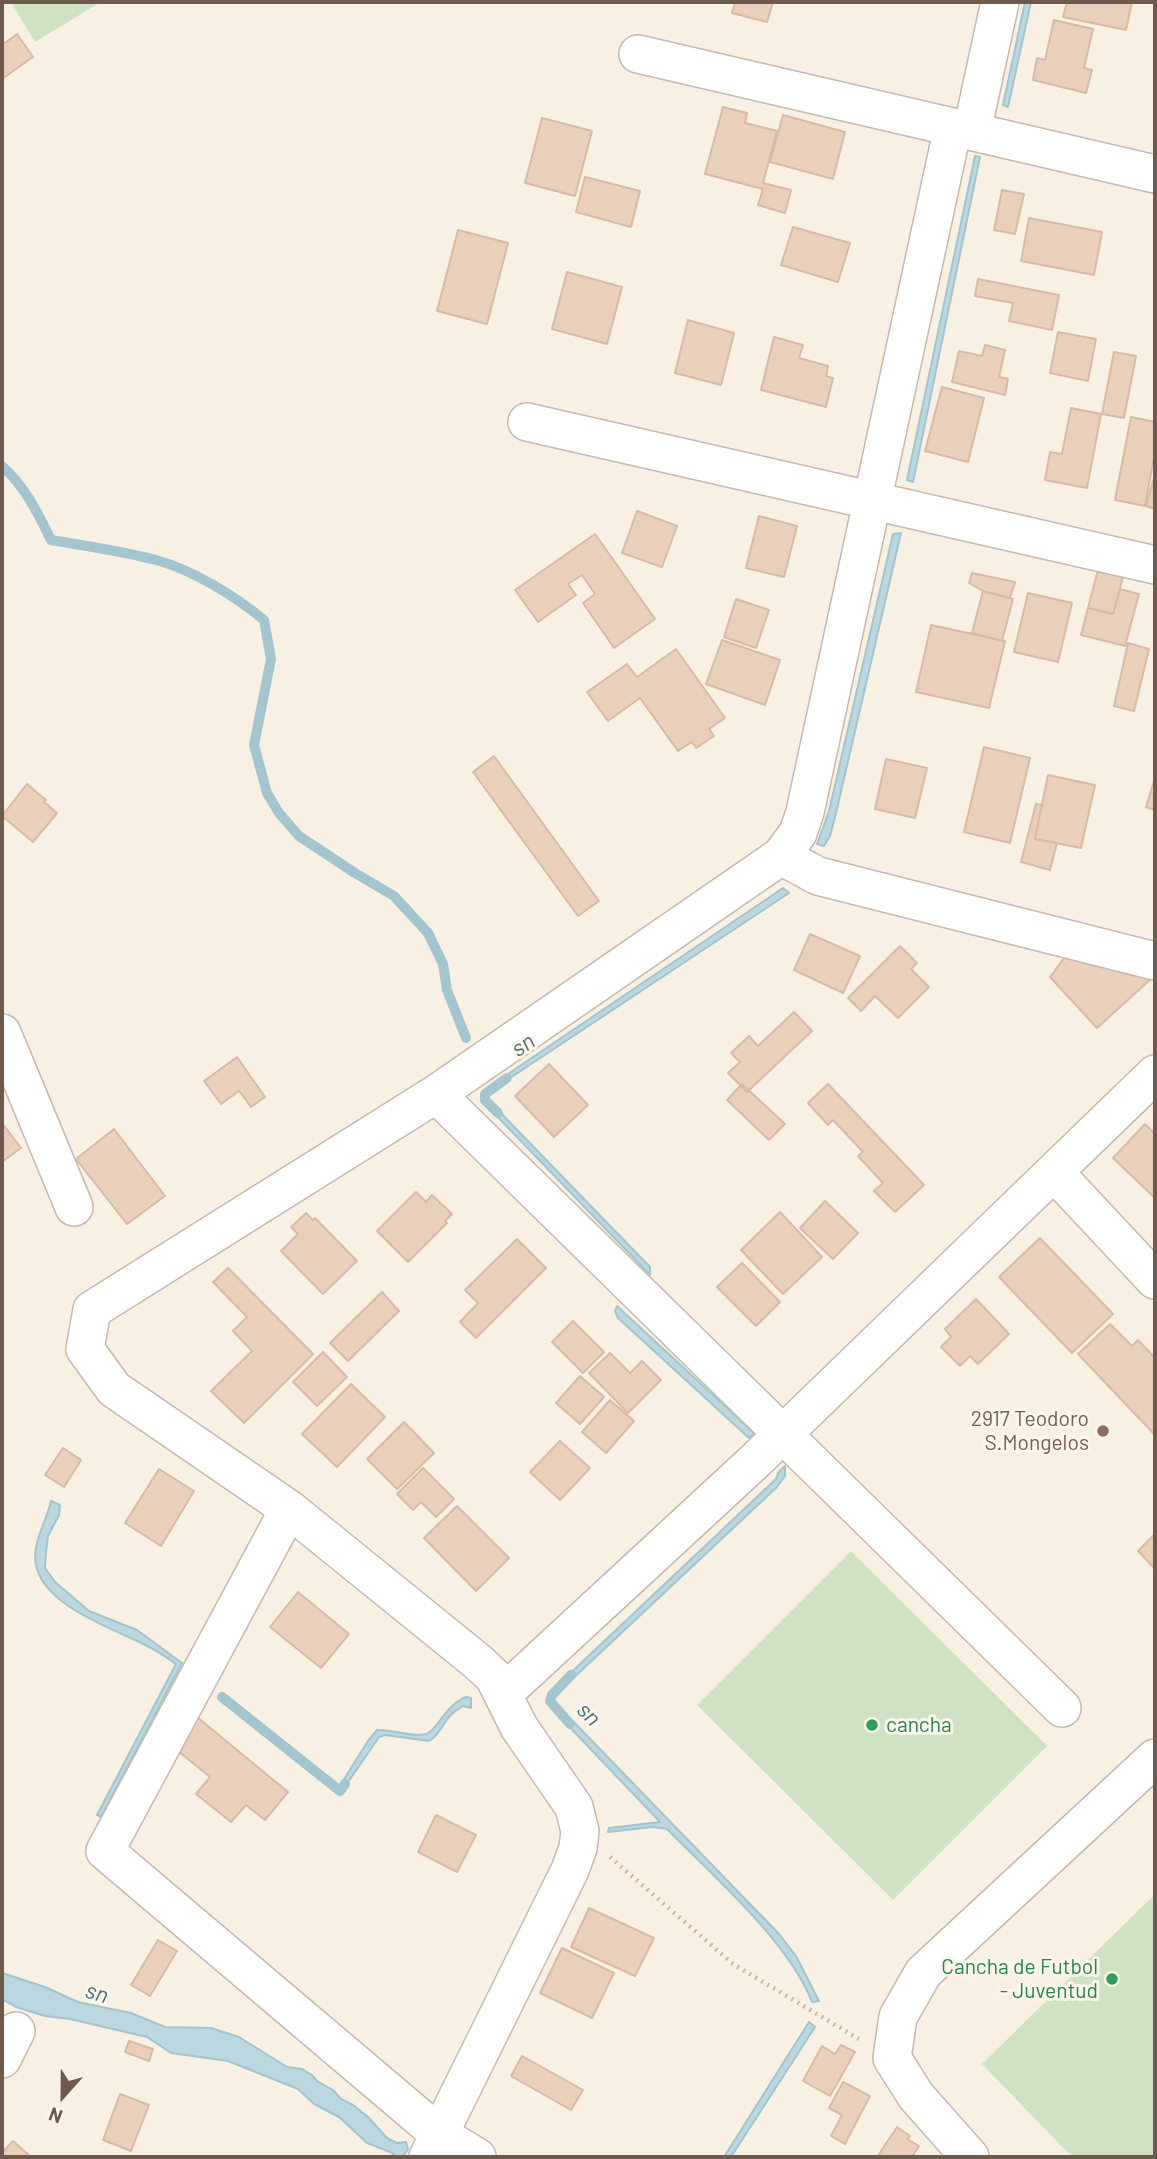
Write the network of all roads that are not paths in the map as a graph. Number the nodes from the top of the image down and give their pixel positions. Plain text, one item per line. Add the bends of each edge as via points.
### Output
1 (1000, 2) edge
2 (638, 54) dead end
3 (962, 129) junction
4 (1155, 174) edge
5 (527, 422) dead end
6 (879, 502) junction
7 (1155, 565) edge
8 (796, 865) junction
9 (1155, 961) edge
10 (2, 1033) edge
11 (464, 1074) junction
12 (1155, 1074) edge
13 (1054, 1172) junction
14 (74, 1207) dead end
15 (1155, 1280) edge
16 (772, 1444) junction
17 (289, 1509) junction
18 (504, 1693) junction
19 (1062, 1708) dead end
20 (1155, 1758) edge
21 (434, 2145) edge
22 (477, 2157) edge
23 (970, 2157) edge

1 - 3 street
2 - 3 street
3 - 4 street
3 - 6 street
5 - 6 street
6 - 7 street
6 - 8 street via 798,832
8 - 9 street
8 - 11 street
10 - 14 street
11 - 16 street via 612,1268
11 - 17 street via 92,1310 85,1349 114,1389
12 - 13 street
13 - 15 street
13 - 16 street
16 - 18 street
16 - 19 street
17 - 18 street via 478,1662
17 - 21 street via 105,1851
18 - 21 street via 519,1727 574,1807 580,1831 578,1848
20 - 23 street via 923,1973 898,2017 892,2058 916,2096
21 - 22 street

